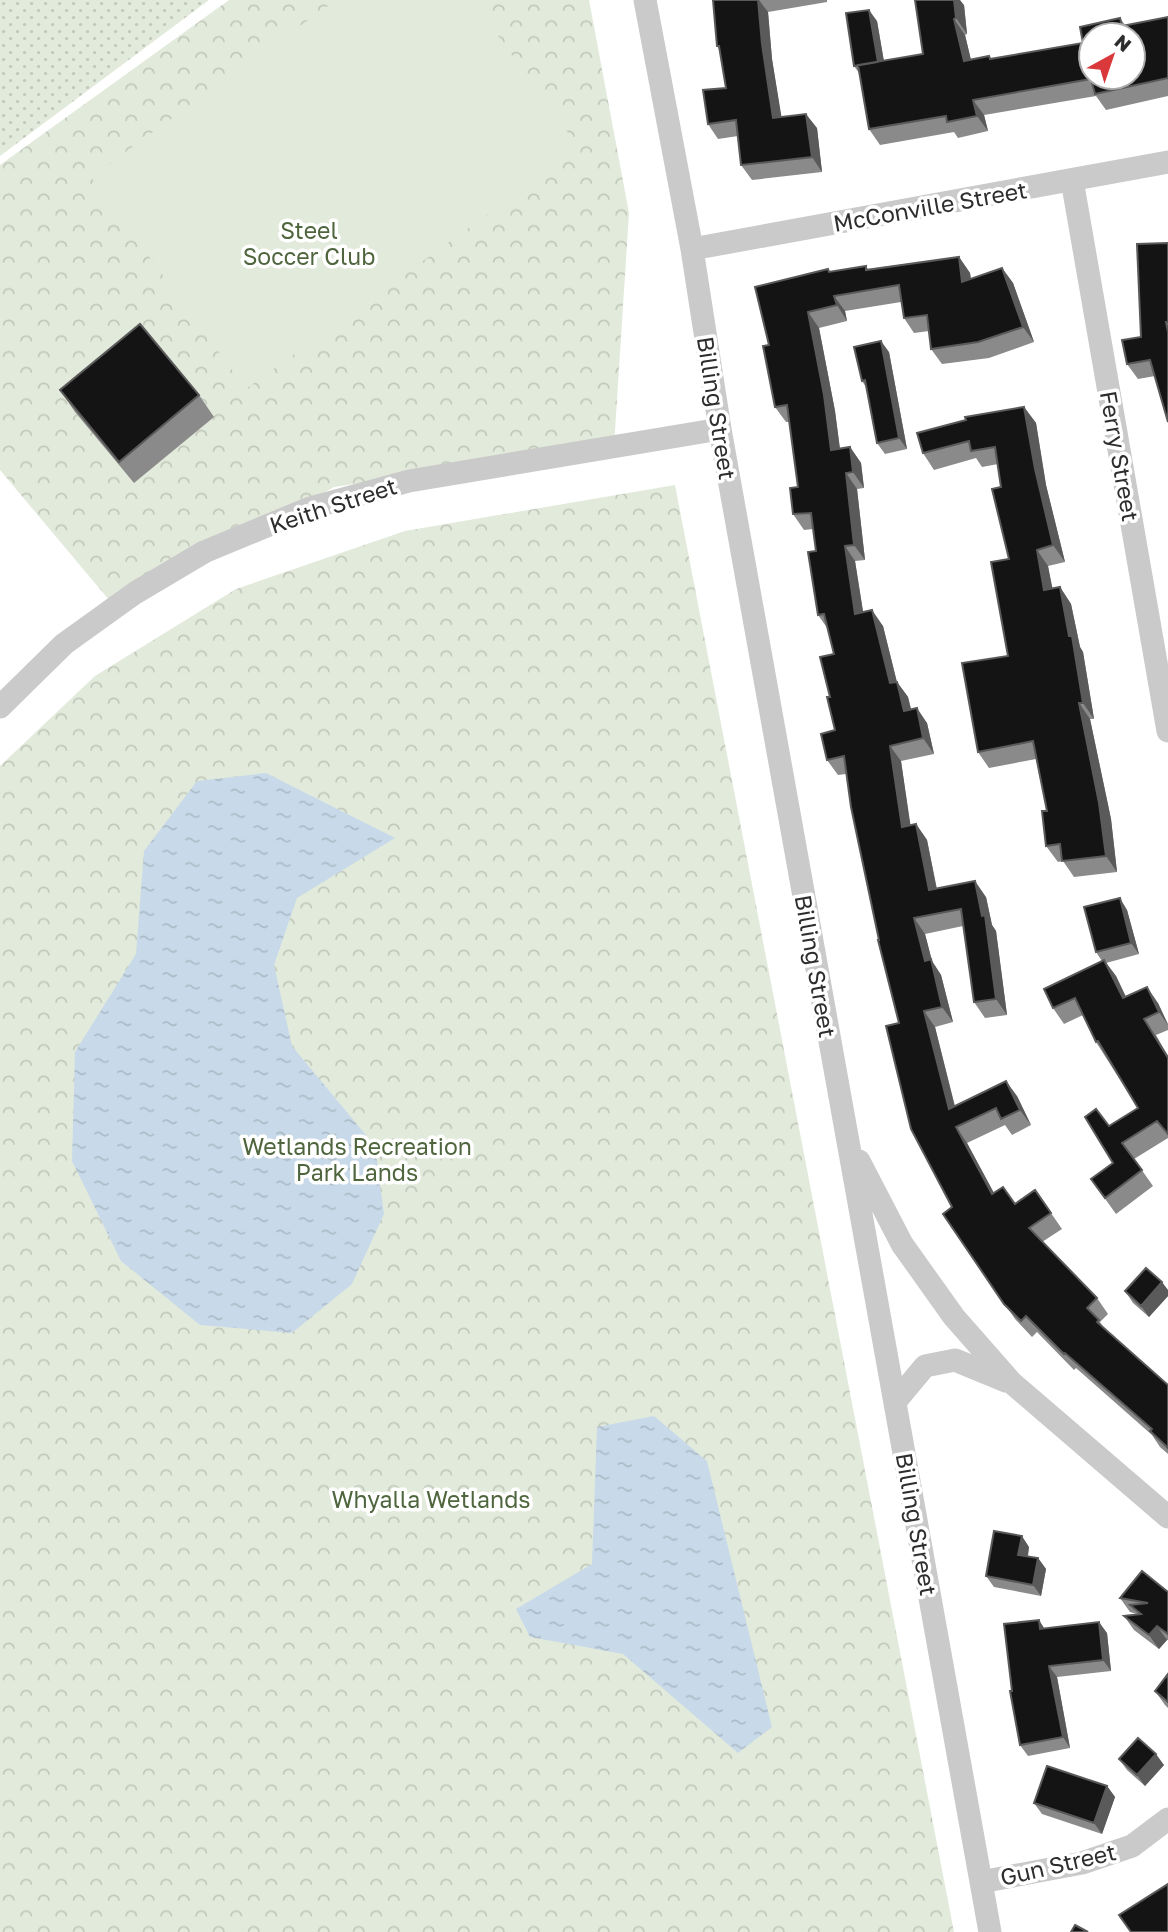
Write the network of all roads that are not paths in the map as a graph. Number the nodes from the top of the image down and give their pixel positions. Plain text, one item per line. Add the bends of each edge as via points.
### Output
1 (645, 0) edge
2 (1168, 162) edge
3 (1072, 180) junction
4 (692, 249) junction
5 (720, 429) junction
6 (0, 707) edge
7 (1168, 731) edge
8 (848, 1140) junction
9 (1012, 1383) junction
10 (895, 1402) junction
11 (1168, 1517) edge
12 (1168, 1819) edge
13 (981, 1882) junction
14 (990, 1932) edge

1 - 4 street, Billing Street
2 - 3 street, McConville Street
3 - 4 street, McConville Street
3 - 7 street, Ferry Street
4 - 5 street, Billing Street
5 - 6 street, Keith Street via 409,481 310,508 204,552 135,593 64,644
5 - 8 street, Billing Street
8 - 9 street via 902,1244 954,1317
8 - 10 street, Billing Street
9 - 10 street via 955,1360 925,1366
9 - 11 street
10 - 13 street, Billing Street
12 - 13 street, Gun Street via 1132,1846 1082,1863
13 - 14 street, Billing Street

